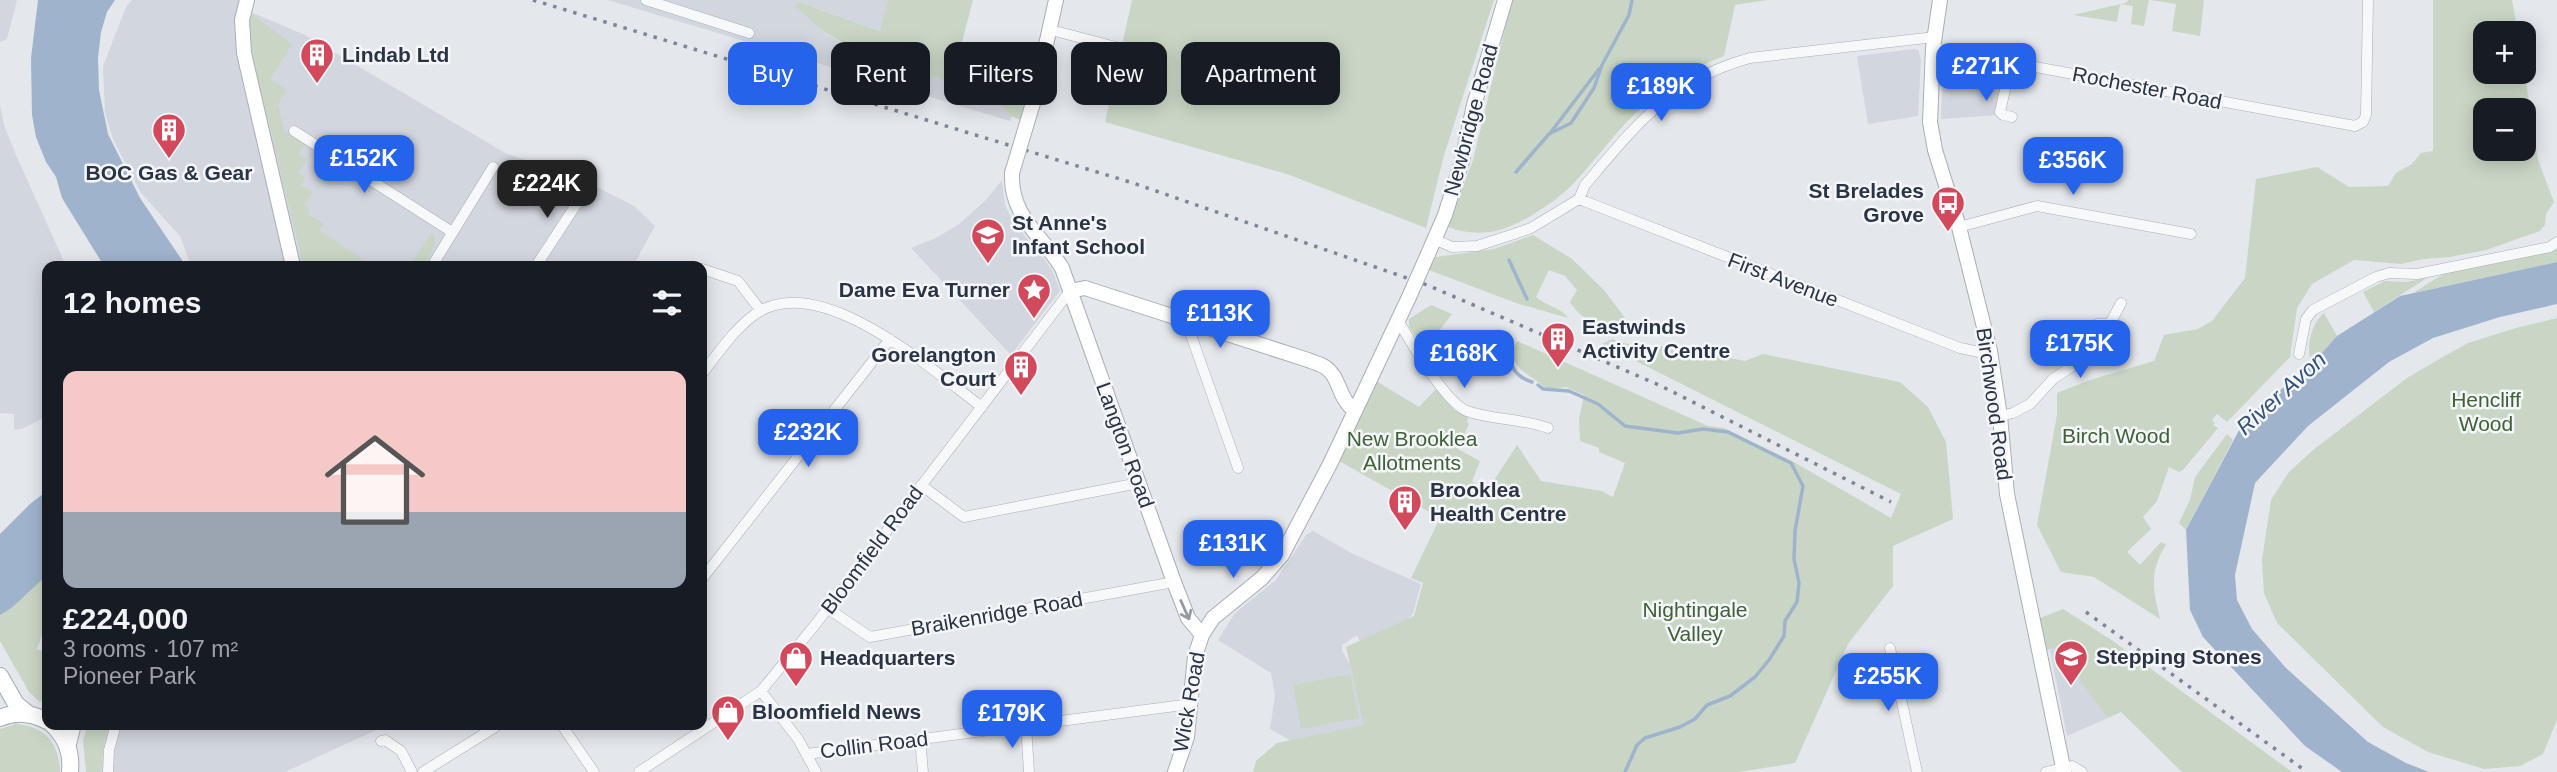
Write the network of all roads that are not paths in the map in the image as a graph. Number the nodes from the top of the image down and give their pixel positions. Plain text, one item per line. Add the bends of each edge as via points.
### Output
1 (247, 0) edge
2 (646, 0) edge
3 (1056, 0) edge
4 (1505, 0) edge
5 (1940, 0) edge
6 (2368, 0) edge
7 (658, 2) edge
8 (1051, 30) junction
9 (750, 33) dead end
10 (1097, 42) edge
11 (1934, 43) junction
12 (2011, 63) junction
13 (2012, 117) dead end
14 (294, 131) dead end
15 (493, 167) dead end
16 (585, 191) dead end
17 (1579, 199) junction
18 (1959, 227) junction
19 (452, 232) junction
20 (2191, 234) dead end
21 (1434, 239) junction
22 (2554, 245) edge
23 (292, 261) edge
24 (435, 261) edge
25 (539, 261) edge
26 (707, 271) edge
27 (1070, 291) junction
28 (2121, 303) dead end
29 (761, 311) junction
30 (1398, 320) junction
31 (1186, 321) junction
32 (890, 339) junction
33 (1990, 351) junction
34 (2299, 354) dead end
35 (707, 368) edge
36 (982, 407) junction
37 (1355, 411) junction
38 (2000, 416) junction
39 (1548, 428) dead end
40 (1238, 468) dead end
41 (1139, 483) junction
42 (921, 485) junction
43 (707, 573) edge
44 (1174, 582) junction
45 (827, 608) junction
46 (1202, 635) junction
47 (1890, 648) dead end
48 (0, 676) edge
49 (761, 691) junction
50 (1191, 704) junction
51 (0, 718) edge
52 (42, 718) edge
53 (1026, 725) junction
54 (707, 727) edge
55 (57, 730) edge
56 (72, 730) edge
57 (114, 730) edge
58 (490, 730) edge
59 (565, 730) edge
60 (702, 730) edge
61 (920, 739) junction
62 (381, 741) dead end
63 (68, 748) junction
64 (807, 754) junction
65 (2064, 770) edge
66 (70, 772) edge
67 (108, 772) edge
68 (412, 772) edge
69 (423, 772) edge
70 (594, 772) edge
71 (639, 772) edge
72 (816, 772) edge
73 (923, 772) edge
74 (1029, 772) edge
75 (1175, 772) edge
76 (1917, 772) edge
77 (2046, 772) edge
78 (2082, 772) edge

1 - 23 street via 244,53
2 - 7 street
3 - 8 street
4 - 21 street, Newbridge Road via 1462,161
5 - 11 street, Birchwood Road
6 - 12 street, Rochester Road via 2366,114 2361,124 2348,126
7 - 9 street
8 - 10 street
8 - 27 street, Langton Road, bridge via 1011,189 1024,220 1062,268
11 - 12 street, Rochester Road
11 - 17 street, Rochester Road via 1750,58 1723,66 1660,102 1585,185
11 - 18 street, Birchwood Road via 1930,122
12 - 13 street via 2000,112
14 - 19 street
15 - 19 street
16 - 25 street
17 - 21 street via 1531,228 1477,246 1452,247
17 - 33 street, First Avenue via 1961,348
18 - 20 street via 2037,206
18 - 33 street, Birchwood Road
19 - 24 street
21 - 30 street, Wick Road, bridge
22 - 34 street via 2417,274 2376,277 2313,310 2306,319
26 - 29 street via 738,281
27 - 31 street via 1085,288
27 - 36 street, Bloomfield Road
27 - 41 street, Langton Road
28 - 38 street via 2108,324 2098,324 2087,334 2079,361 2053,379 2030,404
29 - 32 street via 784,304 812,305 835,311
29 - 35 street
30 - 37 street, Wick Road
30 - 39 street via 1450,398 1465,411
31 - 37 street via 1325,367 1345,403
31 - 40 street
32 - 36 street
32 - 43 street
33 - 38 street, Birchwood Road
36 - 42 street, Bloomfield Road
37 - 46 street, Wick Road via 1282,555 1213,618
38 - 65 street, Birchwood Road via 2007,494
41 - 42 street via 964,517
41 - 44 street, Langton Road
42 - 45 street, Bloomfield Road
44 - 45 street, Braikenridge Road via 870,637
44 -> 46 street, Langton Road via 1188,618
45 - 49 street, Bloomfield Road
46 - 50 street, Wick Road via 1195,656
47 - 76 street
48 - 52 main road via 16,704
49 - 54 street, Bloomfield Road
49 - 64 street
50 - 53 street, Collin Road
50 - 75 street, Wick Road via 1187,737
51 - 52 main road via 9,714
53 - 61 street, Collin Road
53 - 74 street
55 - 63 main road
56 - 63 street
57 - 67 street
58 - 69 street
59 - 70 street
60 - 71 street, Bloomfield Road
61 - 64 street, Collin Road
61 - 73 street
62 - 68 street via 394,742
63 - 66 main road
64 - 72 street
65 - 77 street
65 - 78 street via 2077,767

